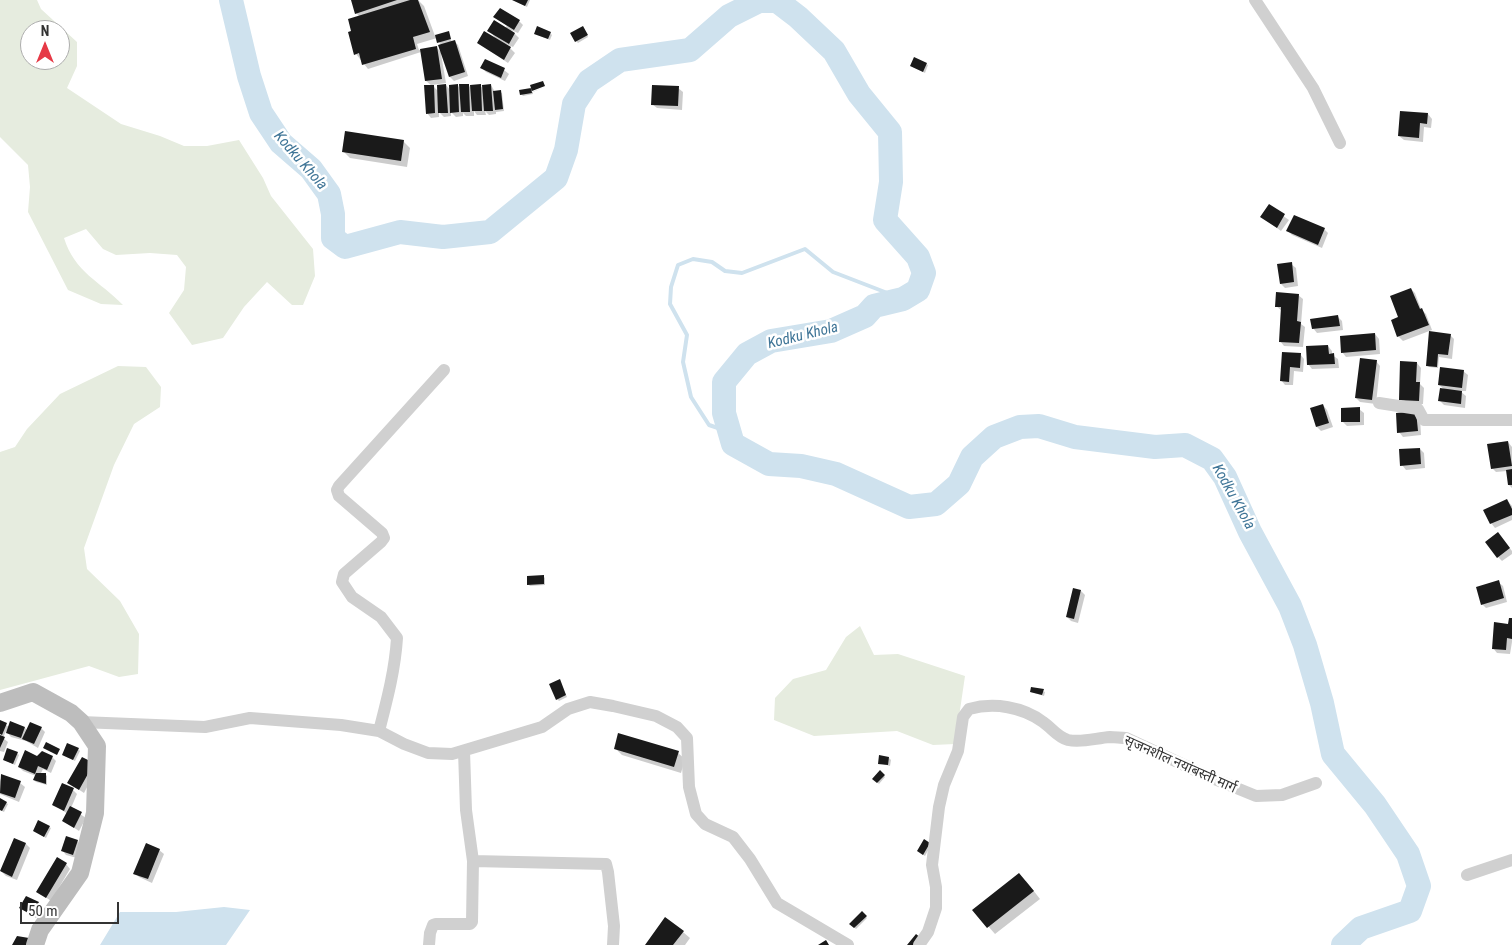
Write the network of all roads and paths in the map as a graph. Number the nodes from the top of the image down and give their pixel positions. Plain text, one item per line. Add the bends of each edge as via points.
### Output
1 (1255, 0) edge
2 (1340, 143) dead end
3 (444, 370) dead end
4 (1379, 403) dead end
5 (1512, 420) edge
6 (0, 703) edge
7 (81, 722) junction
8 (379, 731) junction
9 (464, 751) junction
10 (1316, 783) dead end
11 (1512, 860) edge
12 (473, 861) junction
13 (1467, 875) dead end
14 (36, 945) edge
15 (430, 945) edge
16 (613, 945) edge
17 (848, 945) edge
18 (919, 945) edge

1 - 2 street via 1314,88
3 - 8 street via 337,490 339,496 384,538 344,574 342,582 352,598 381,617 397,638 391,689
4 - 5 street via 1418,409 1424,420
6 - 7 street via 33,692
7 - 8 street via 205,726 250,718
7 - 14 street via 97,746 95,813 80,873 40,930
8 - 9 street via 428,753
9 - 12 street via 466,810
9 - 17 street via 542,726 568,709 590,702 656,716 678,726 687,738 688,787 696,814 705,824 733,837 777,902
10 - 18 street, सृजनशील नयांबस्ती मार्ग via 1282,795 1256,796 1126,738 1068,740 1018,708 982,706 969,709 963,717 958,750 939,807 932,865 936,908 928,932
11 - 13 street
12 - 15 street via 472,922 433,925
12 - 16 street via 606,864 614,926

